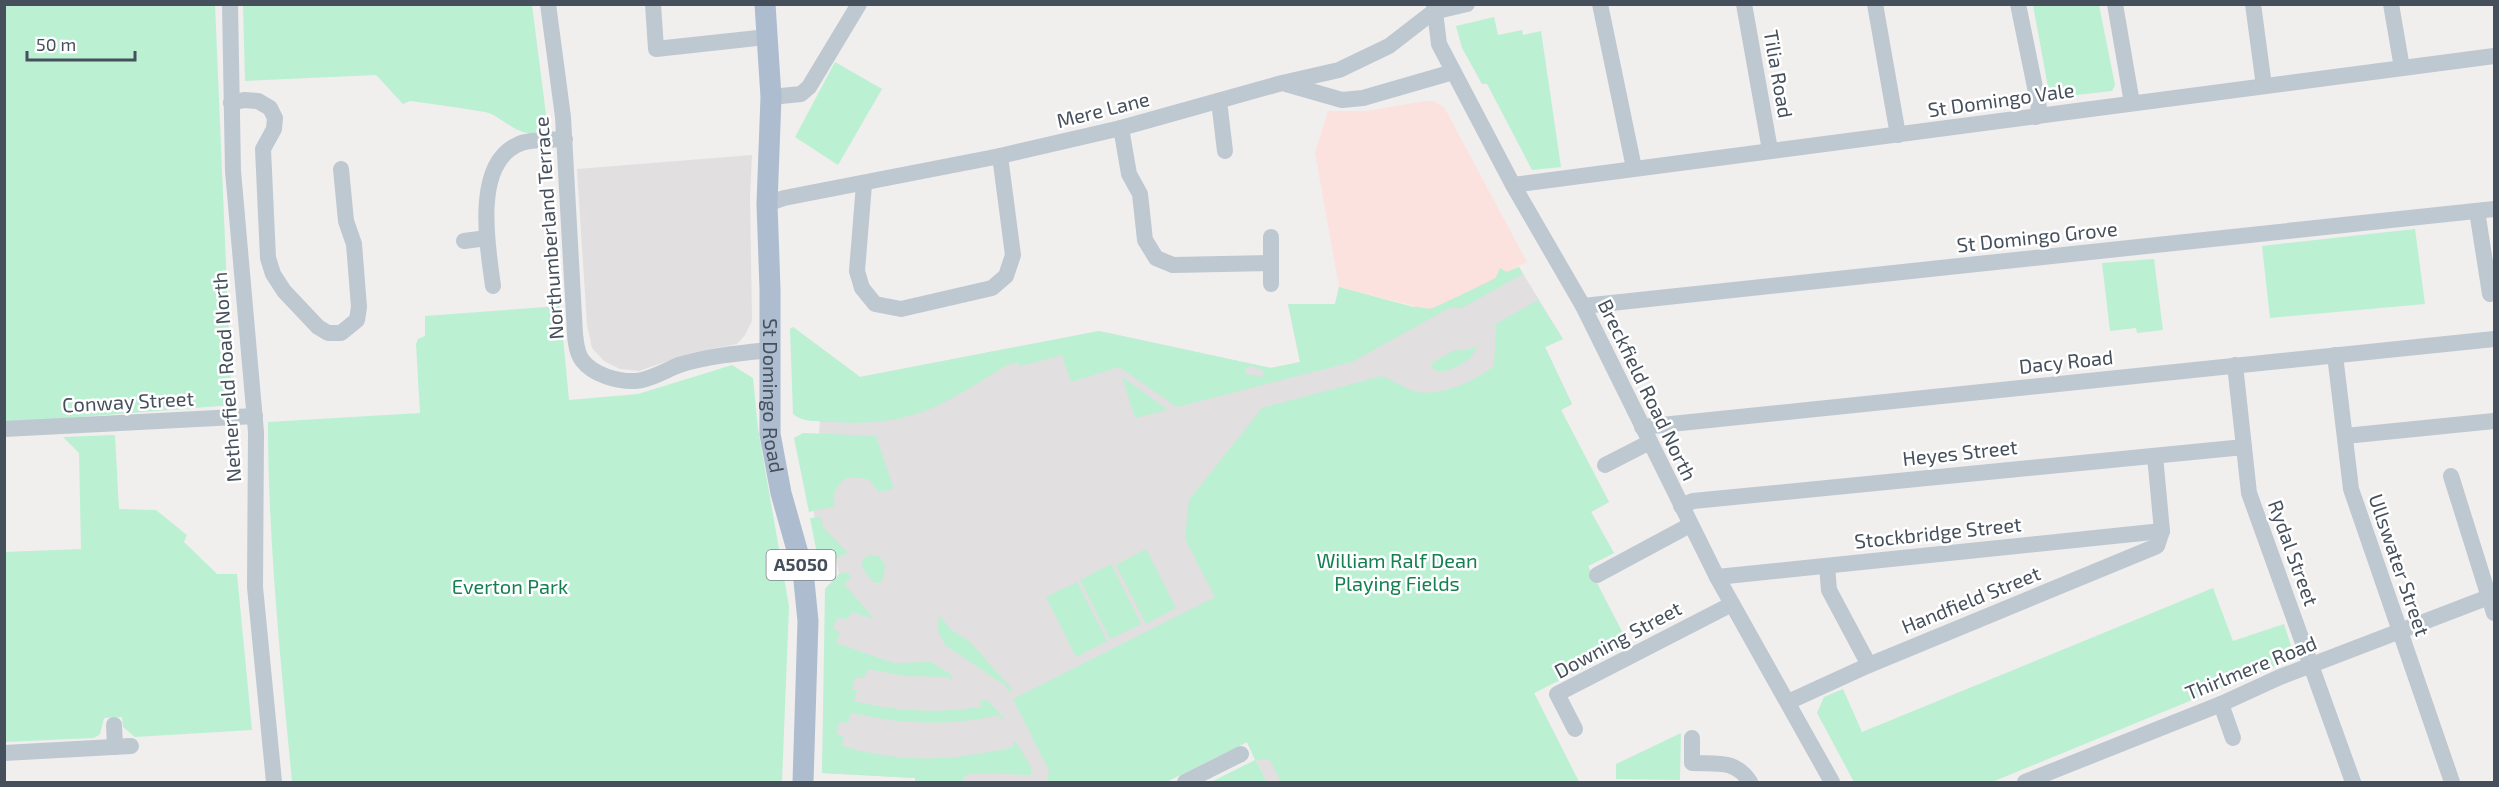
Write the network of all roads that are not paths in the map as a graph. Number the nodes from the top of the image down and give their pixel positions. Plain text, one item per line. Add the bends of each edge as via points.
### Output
1 (230, 4) edge
2 (548, 4) edge
3 (653, 4) edge
4 (765, 4) edge
5 (859, 4) edge
6 (1467, 4) edge
7 (1600, 4) edge
8 (1744, 4) edge
9 (1875, 4) edge
10 (2018, 4) edge
11 (2115, 4) edge
12 (2253, 4) edge
13 (2391, 4) edge
14 (1433, 8) edge
15 (768, 37) junction
16 (2494, 56) edge
17 (2402, 68) junction
18 (1453, 72) junction
19 (1282, 83) junction
20 (2264, 86) junction
21 (771, 97) junction
22 (1219, 101) junction
23 (231, 103) junction
24 (2132, 103) junction
25 (2036, 117) junction
26 (1121, 128) junction
27 (1898, 135) junction
28 (565, 139) junction
29 (1770, 150) junction
30 (1225, 151) dead end
31 (1000, 156) junction
32 (1634, 168) junction
33 (341, 169) dead end
34 (864, 184) junction
35 (1513, 185) junction
36 (767, 204) junction
37 (2494, 209) edge
38 (2477, 211) junction
39 (1271, 237) dead end
40 (487, 238) junction
41 (464, 241) dead end
42 (1271, 263) junction
43 (1271, 284) dead end
44 (493, 286) dead end
45 (2490, 294) dead end
46 (1583, 306) junction
47 (2494, 339) edge
48 (770, 350) junction
49 (2335, 355) junction
50 (2235, 365) junction
51 (255, 416) junction
52 (2494, 421) edge
53 (4, 429) edge
54 (1646, 435) junction
55 (2344, 436) junction
56 (2244, 447) junction
57 (2155, 456) junction
58 (1605, 465) dead end
59 (2451, 476) dead end
60 (1681, 506) junction
61 (1690, 525) junction
62 (2162, 531) junction
63 (1827, 566) junction
64 (1597, 575) dead end
65 (1718, 578) junction
66 (2493, 601) edge
67 (1732, 604) junction
68 (2400, 632) junction
69 (1869, 665) junction
70 (2311, 665) junction
71 (1788, 702) junction
72 (2221, 704) junction
73 (114, 725) dead end
74 (1575, 729) dead end
75 (1692, 738) dead end
76 (2233, 738) dead end
77 (4, 753) edge
78 (1242, 754) dead end
79 (274, 783) edge
80 (803, 783) edge
81 (1185, 783) edge
82 (1750, 783) edge
83 (1832, 783) edge
84 (2025, 783) edge
85 (2353, 783) edge
86 (2452, 783) edge

1 - 23 street, Netherfield Road North
2 - 28 street, Northumberland Terrace
3 - 15 street via 656,49
4 - 15 main road, St Domingo Road / A5050
5 - 21 street via 809,87 801,94
6 - 14 street
7 - 32 street
8 - 29 street, Tilia Road
9 - 27 street
10 - 25 street via 2039,107
11 - 24 street
12 - 20 street
13 - 17 street
14 - 18 street, Breckfield Road North via 1439,44
14 - 19 street, Mere Lane via 1389,46 1339,70
15 - 21 main road, St Domingo Road / A5050
16 - 17 street, St Domingo Vale
17 - 20 street, St Domingo Vale
18 - 19 street via 1363,98 1342,100
18 - 35 street, Breckfield Road North
19 - 22 street, Mere Lane
20 - 24 street, St Domingo Vale
21 - 36 main road, St Domingo Road / A5050
22 - 26 street, Mere Lane
22 - 30 street
23 - 33 street via 258,101 270,108 275,118 274,129 263,149 268,258 284,291 328,333 341,333 350,327 357,320 359,307 354,244 346,221
23 - 51 street, Netherfield Road North via 233,171
24 - 25 street, St Domingo Vale
25 - 27 street, St Domingo Vale
26 - 31 street, Mere Lane
26 - 42 street via 1129,174 1140,194 1145,240 1156,258 1173,265
27 - 29 street, St Domingo Vale
28 - 40 street via 519,144 502,158 486,198
28 - 48 street, Northumberland Terrace via 576,346 582,360 600,374 637,381 680,365
29 - 32 street, St Domingo Vale
31 - 34 street, Mere Lane
31 - 34 street via 1013,255 1006,276 992,288 901,309 875,304 862,288 857,271
32 - 35 street, St Domingo Vale
34 - 36 street, Mere Lane
35 - 46 street, Breckfield Road North
36 - 48 main road, St Domingo Road / A5050
37 - 38 street, St Domingo Grove
38 - 45 street
38 - 46 street, St Domingo Grove
39 - 42 street
40 - 41 street
40 - 44 street
42 - 43 street
46 - 54 street, Breckfield Road North
47 - 49 street, Dacy Road
48 - 80 main road, St Domingo Road / A5050 via 770,434 781,493 803,571 807,621
49 - 50 street, Dacy Road
49 - 55 street, Ullswater Street
50 - 54 street, Dacy Road
50 - 56 street, Rydal Street
51 - 53 street, Conway Street
51 - 79 street, Netherfield Road North via 255,587
52 - 55 street
54 - 58 street
54 - 60 street, Breckfield Road North
55 - 68 street, Ullswater Street via 2351,489
56 - 57 street, Heyes Street
56 - 70 street, Rydal Street via 2249,493
57 - 60 street, Heyes Street via 1703,500
57 - 62 street
59 - 66 street
60 - 61 street, Breckfield Road North
61 - 64 street
61 - 65 street, Breckfield Road North
62 - 63 street, Stockbridge Street
62 - 69 street, Handfield Street via 2157,546
63 - 65 street, Stockbridge Street
63 - 69 street via 1829,590
65 - 67 street, Breckfield Road North
66 - 68 street, Thirlmere Road
67 - 71 street, Breckfield Road North
67 - 74 street, Downing Street via 1557,694
68 - 70 street, Thirlmere Road
68 - 86 street, Ullswater Street
69 - 71 street, Handfield Street
70 - 72 street, Thirlmere Road
70 - 85 street, Rydal Street
71 - 83 street, Breckfield Road North
72 - 76 street
72 - 84 street, Thirlmere Road
73 - 77 street via 123,747
75 - 82 street via 1692,763 1731,765 1742,770
78 - 81 street

